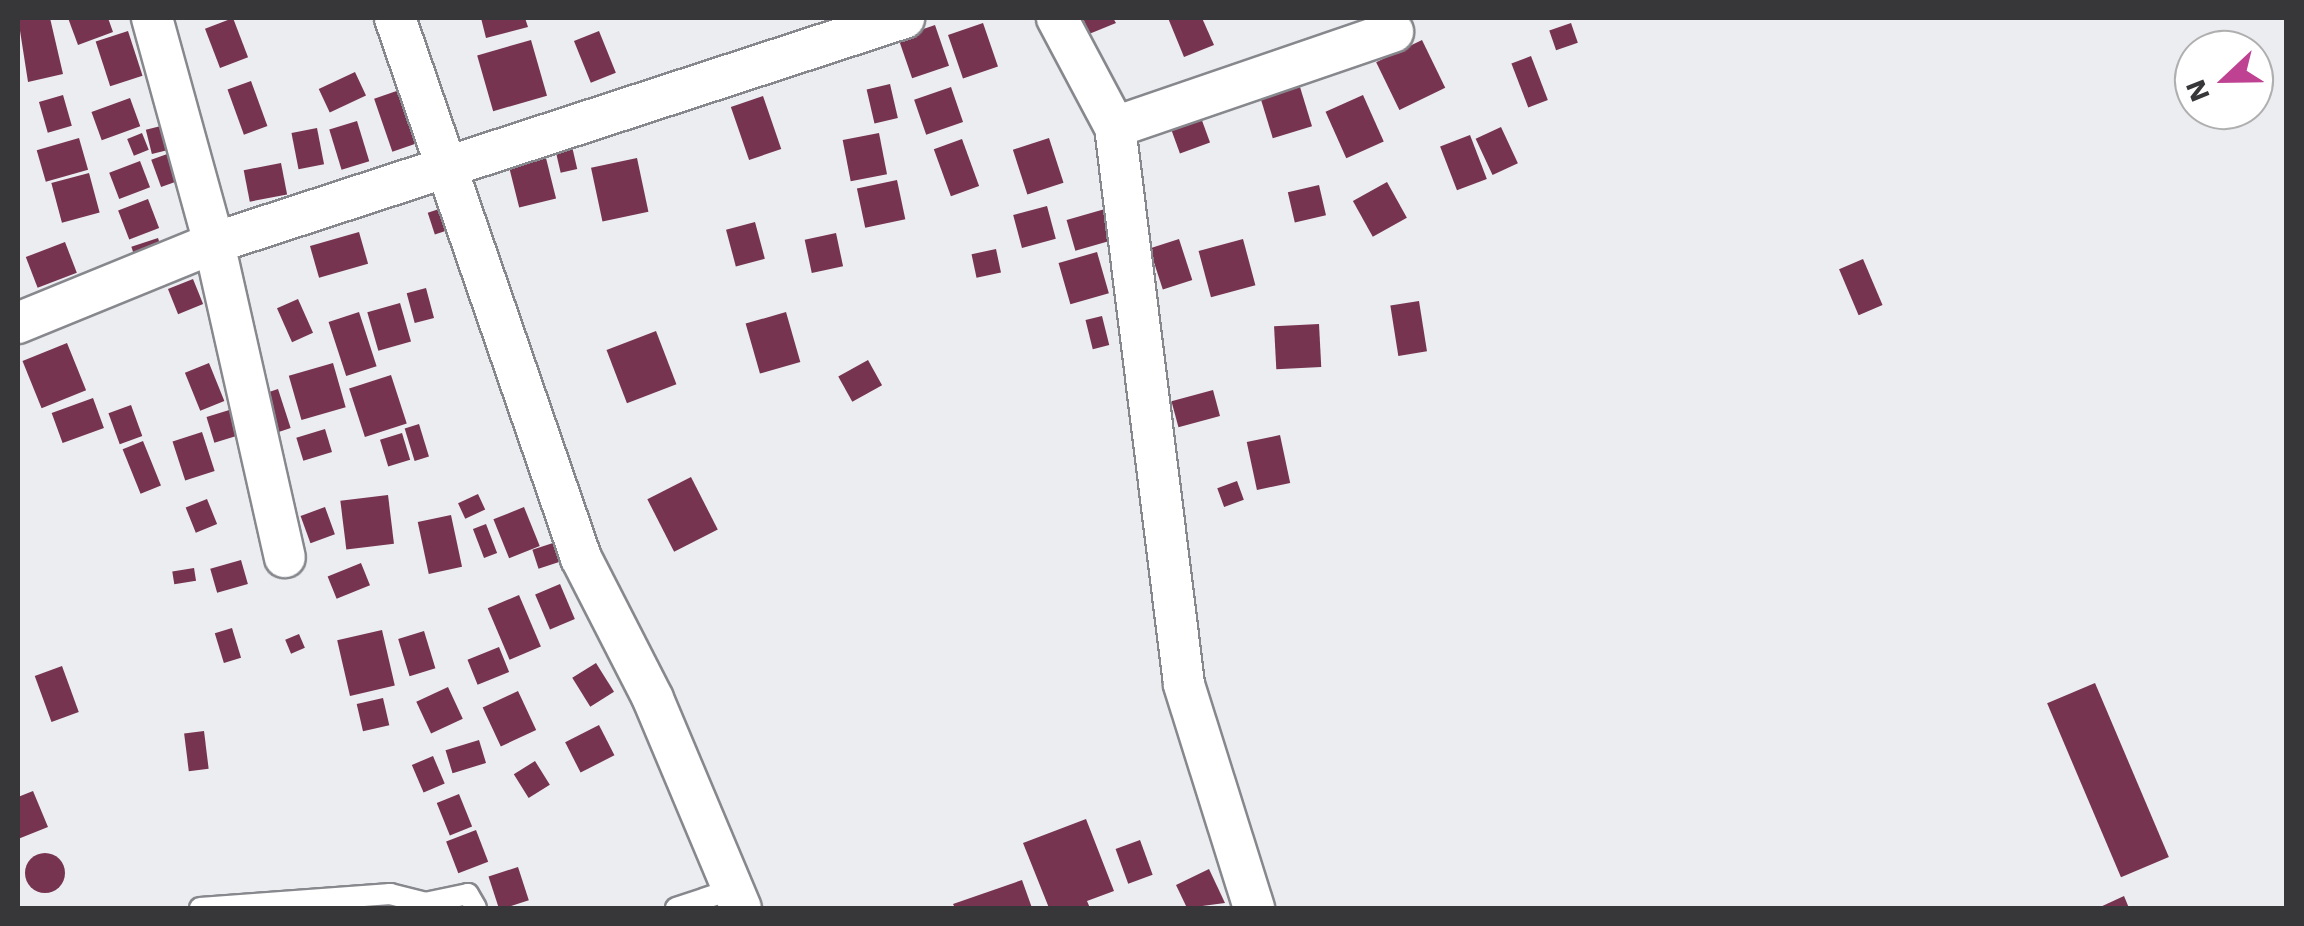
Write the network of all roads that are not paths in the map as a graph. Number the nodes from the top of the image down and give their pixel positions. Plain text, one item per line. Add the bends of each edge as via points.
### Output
1 (152, 18) edge
2 (394, 18) edge
3 (904, 18) edge
4 (1056, 18) edge
5 (1392, 32) dead end
6 (1115, 127) junction
7 (448, 166) junction
8 (214, 242) junction
9 (18, 323) edge
10 (286, 557) dead end
11 (737, 899) edge
12 (200, 908) edge
13 (476, 908) edge
14 (676, 908) edge
15 (1254, 908) edge

1 - 8 street
2 - 7 street
3 - 7 street
4 - 6 street
5 - 6 street
6 - 15 street via 1184,684
7 - 8 street
7 - 11 street via 581,558 652,699
8 - 9 street
8 - 10 street
11 - 14 lane
12 - 13 lane via 390,894 425,903 468,894

